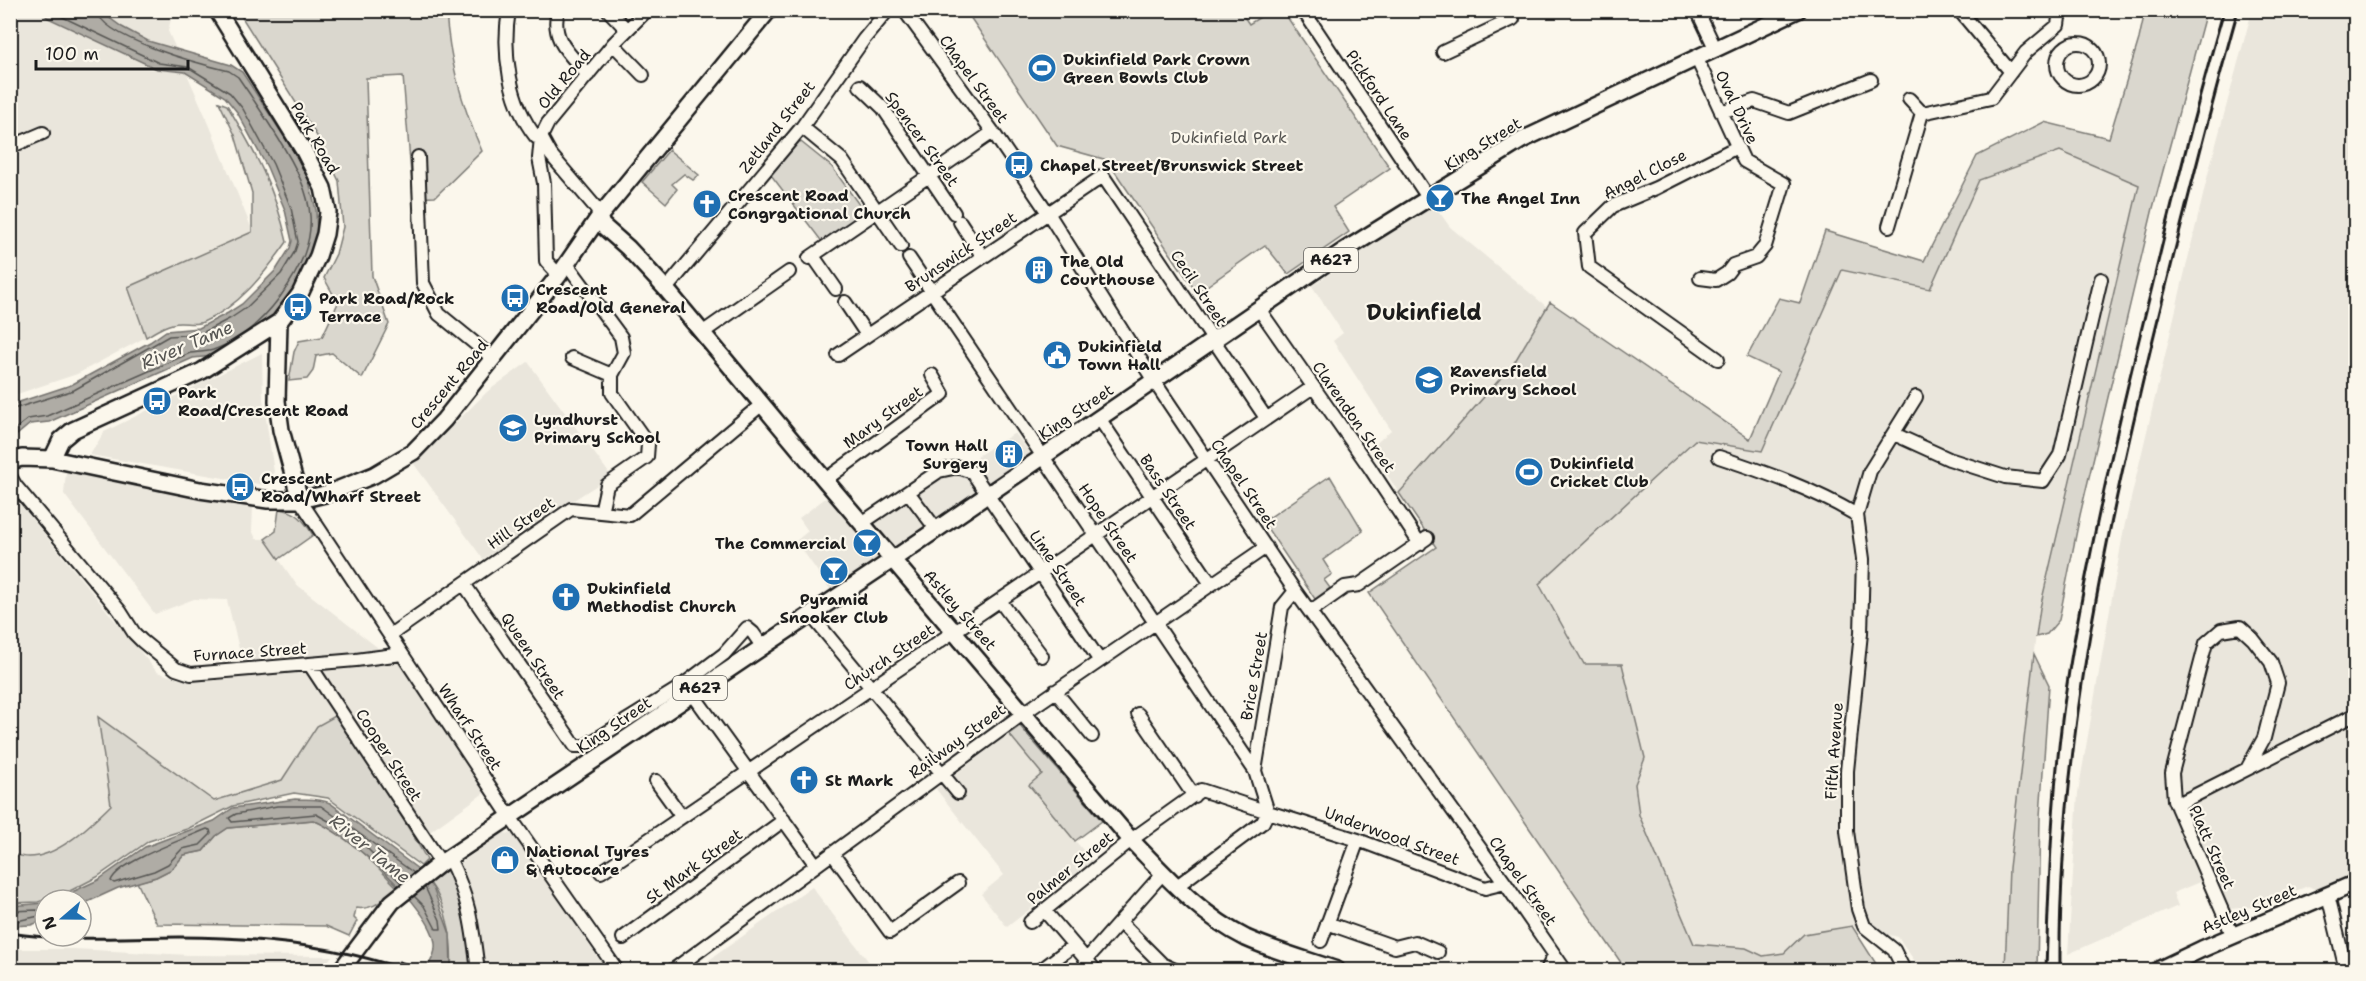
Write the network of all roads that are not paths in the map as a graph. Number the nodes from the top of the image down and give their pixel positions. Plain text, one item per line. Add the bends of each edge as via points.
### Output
1 (217, 10) edge
2 (509, 10) edge
3 (558, 10) edge
4 (608, 10) edge
5 (647, 10) edge
6 (770, 10) edge
7 (888, 10) edge
8 (904, 10) edge
9 (1303, 10) edge
10 (1509, 10) edge
11 (1697, 10) edge
12 (1798, 10) edge
13 (1959, 10) edge
14 (2060, 10) edge
15 (627, 30) junction
16 (2051, 31) junction
17 (613, 44) junction
18 (1716, 50) junction
19 (2062, 50) dead end
20 (1443, 52) dead end
21 (1697, 59) junction
22 (2011, 72) junction
23 (588, 75) junction
24 (643, 75) dead end
25 (1871, 80) dead end
26 (860, 86) dead end
27 (1909, 99) dead end
28 (1721, 112) junction
29 (1922, 113) junction
30 (802, 127) junction
31 (993, 132) junction
32 (43, 133) dead end
33 (541, 137) junction
34 (10, 147) edge
35 (1737, 147) junction
36 (418, 158) dead end
37 (567, 173) junction
38 (929, 176) junction
39 (1103, 176) joint
40 (544, 183) junction
41 (1428, 198) junction
42 (877, 212) junction
43 (1048, 213) junction
44 (599, 217) junction
45 (1889, 226) dead end
46 (901, 246) dead end
47 (983, 257) junction
48 (909, 258) dead end
49 (563, 269) junction
50 (789, 273) dead end
51 (1700, 278) dead end
52 (2101, 279) dead end
53 (666, 289) junction
54 (836, 289) dead end
55 (933, 291) junction
56 (845, 302) dead end
57 (1259, 309) junction
58 (279, 322) junction
59 (702, 333) junction
60 (867, 335) junction
61 (1214, 340) junction
62 (838, 355) dead end
63 (572, 358) dead end
64 (494, 359) junction
65 (1718, 359) dead end
66 (612, 375) junction
67 (932, 375) dead end
68 (1154, 381) junction
69 (1313, 387) junction
70 (1916, 397) dead end
71 (761, 405) junction
72 (1099, 418) junction
73 (1266, 418) junction
74 (1894, 434) junction
75 (1043, 455) junction
76 (1719, 457) dead end
77 (52, 459) junction
78 (1207, 459) junction
79 (10, 461) edge
80 (10, 476) edge
81 (825, 480) junction
82 (908, 492) junction
83 (987, 494) junction
84 (1152, 496) junction
85 (300, 500) junction
86 (601, 512) junction
87 (1857, 515) junction
88 (862, 523) junction
89 (936, 529) junction
90 (1096, 534) junction
91 (1266, 547) junction
92 (892, 560) junction
93 (1042, 573) junction
94 (464, 584) junction
95 (1211, 584) junction
96 (1295, 591) junction
97 (1001, 602) junction
98 (1311, 611) junction
99 (810, 614) junction
100 (1155, 622) junction
101 (956, 632) junction
102 (390, 635) junction
103 (762, 646) junction
104 (402, 654) junction
105 (1042, 656) dead end
106 (1100, 661) junction
107 (310, 665) junction
108 (872, 688) junction
109 (1055, 691) junction
110 (692, 693) junction
111 (1023, 713) junction
112 (1138, 714) dead end
113 (2355, 714) edge
114 (1092, 736) dead end
115 (2247, 769) junction
116 (749, 771) junction
117 (1255, 771) junction
118 (940, 772) junction
119 (656, 781) dead end
120 (958, 793) dead end
121 (1194, 796) junction
122 (2176, 806) junction
123 (1268, 812) junction
124 (510, 817) junction
125 (682, 817) junction
126 (784, 820) junction
127 (1131, 840) junction
128 (1358, 840) junction
129 (832, 853) junction
130 (440, 864) junction
131 (816, 865) junction
132 (601, 872) dead end
133 (1163, 873) junction
134 (958, 883) dead end
135 (1505, 883) junction
136 (2355, 883) edge
137 (1177, 886) junction
138 (2328, 895) junction
139 (1044, 910) junction
140 (1030, 922) dead end
141 (1120, 922) junction
142 (1327, 923) junction
143 (2233, 936) junction
144 (623, 938) dead end
145 (1321, 941) dead end
146 (1074, 945) junction
147 (1438, 952) dead end
148 (1554, 955) junction
149 (1086, 960) junction
150 (341, 970) edge
151 (476, 970) edge
152 (617, 970) edge
153 (673, 970) edge
154 (1041, 970) edge
155 (1095, 970) edge
156 (1175, 970) edge
157 (1337, 970) edge
158 (1547, 970) edge
159 (1565, 970) edge
160 (1904, 970) edge
161 (2158, 970) edge
162 (2346, 970) edge

1 - 58 main road, Park Road via 304,151 323,188 328,212 318,256 300,294
2 - 33 street via 505,35 512,87 530,130
3 - 23 street via 557,38
4 - 15 street
5 - 15 street, Old Road
6 - 44 main road, Crescent Road
7 - 30 street, Zetland Street
8 - 31 street, Chapel Street
9 - 41 street, Pickford Lane
10 - 20 street via 1513,19
11 - 18 street
12 - 18 main road, King Street / A627
13 - 22 street
14 - 16 street via 2058,25
15 - 17 street, Old Road
16 - 19 street
16 - 22 street via 2026,52
17 - 23 street, Old Road
17 - 24 street
18 - 21 main road, King Street / A627
21 - 28 street, Oval Drive
21 - 41 main road, King Street / A627 via 1522,140
22 - 29 street via 1991,98
23 - 33 street, Old Road
25 - 28 street via 1789,113 1754,101
26 - 38 street, Spencer Street via 883,108
27 - 29 street
28 - 35 street, Oval Drive
29 - 45 street
30 - 42 street via 842,159
30 - 53 street, Zetland Street
31 - 38 street
31 - 43 street, Chapel Street
32 - 34 street
33 - 37 street
33 - 40 street via 539,158
35 - 51 street, Oval Drive via 1744,161 1784,184 1777,210 1765,246 1756,257 1733,265 1716,280
35 - 65 street, Angel Close via 1613,206 1585,233 1589,267
36 - 64 street via 423,283 439,314
37 - 40 street via 549,175
37 - 44 street via 597,209
38 - 42 street
38 - 47 street, Spencer Street
39 - 43 street, Brunswick Street
39 - 61 street, Cecil Street
40 - 49 street via 546,261
41 - 57 main road, King Street / A627
42 - 46 street
42 - 54 street via 811,257
43 - 47 street, Brunswick Street
43 - 68 street, Chapel Street
44 - 49 main road, Crescent Road
44 - 53 main road, Astley Street via 602,225
47 - 55 street, Brunswick Street
48 - 55 street, Hope Street
49 - 64 main road, Crescent Road
49 - 66 street via 621,337 624,353
50 - 59 street
52 - 74 street via 2060,455 2043,481 2005,477 1949,459
53 - 59 main road, Astley Street
55 - 60 street, Brunswick Street
55 - 75 street, Hope Street
56 - 60 street
57 - 61 main road, King Street / A627
57 - 69 street, Clarendon Street
58 - 77 main road via 202,371 73,430 60,440
58 - 85 main road via 277,401
59 - 71 main road, Astley Street
60 - 62 street, Brunswick Street
61 - 68 main road, King Street / A627
61 - 73 street, Cecil Street
63 - 66 street
64 - 85 main road, Crescent Road via 413,452 358,483
66 - 86 street via 612,393 648,444 647,457 606,485
67 - 81 street, Mary Street via 946,398
68 - 72 main road, King Street / A627
68 - 78 street, Chapel Street
69 - 73 street, Church Street
69 - 98 street, Clarendon Street via 1424,541 1359,585 1345,587
70 - 74 street
71 - 81 main road, Astley Street
71 - 86 street, Hill Street via 630,514
72 - 75 main road, King Street / A627
72 - 84 street, Bass Street
73 - 78 street, Church Street
74 - 87 street via 1870,471
75 - 83 main road, King Street / A627
75 - 90 street, Hope Street
76 - 87 street via 1825,496
77 - 79 main road, Crescent Road
77 - 85 main road, Crescent Road via 200,490 268,500
78 - 84 street, Church Street
78 - 91 street, Chapel Street
80 - 107 street, Furnace Street via 134,633 176,669 191,674
81 - 88 main road, Astley Street
82 - 83 street, Lime Street via 939,471 958,467 972,472
82 - 88 street, Lime Street
82 - 89 street
83 - 89 main road, King Street / A627
83 - 93 street, Lime Street
84 - 90 street, Church Street
84 - 95 street, Bass Street
85 - 102 street, Wharf Street
86 - 94 street, Hill Street via 571,509
87 - 160 street, Fifth Avenue via 1863,559 1861,633 1847,771 1849,855 1854,894 1864,926 1894,950
88 - 92 main road, Astley Street
89 - 92 main road, King Street / A627
90 - 93 street, Church Street
90 - 100 street, Hope Street
91 - 95 street, Railway Street
91 - 96 street, Chapel Street
92 - 99 main road, King Street / A627
92 - 101 main road, Astley Street
93 - 97 street, Church Street
93 - 106 street, Lime Street
94 - 102 street, Hill Street
94 - 103 street, Queen Street via 575,746 585,746 668,696 724,654 747,628
95 - 100 street, Railway Street
96 - 98 street, Chapel Street
96 - 117 street, Brice Street via 1282,607
97 - 101 street, Church Street
97 - 105 street
98 - 135 street, Chapel Street
99 - 103 main road, King Street / A627
99 - 108 street
100 - 106 street, Railway Street
100 - 117 street, Hope Street
101 - 108 street, Church Street
101 - 111 main road, Astley Street
102 - 104 street, Wharf Street
103 - 110 main road, King Street / A627
104 - 107 street, Furnace Street
104 - 124 street, Wharf Street
106 - 109 street, Railway Street
107 - 130 street, Cooper Street
108 - 116 street, Church Street
108 - 118 street
109 - 111 street, Railway Street
109 - 114 street
110 - 116 street
110 - 124 main road, King Street / A627
111 - 118 street, Railway Street
111 - 127 main road, Astley Street
112 - 121 street
113 - 115 street
115 - 122 street
115 - 122 street, Platt Street via 2264,738 2278,682 2271,662 2240,627 2221,630 2206,643 2172,773
116 - 125 street, Church Street
116 - 126 street
117 - 123 street, Hope Street
118 - 120 street
118 - 129 street, Railway Street
119 - 125 street
121 - 123 street, Underwood Street via 1201,790
121 - 127 street, Palmer Street
122 - 143 street, Platt Street
123 - 128 street, Underwood Street
123 - 137 street via 1263,822
124 - 130 main road, King Street / A627
124 - 152 street, Wharf Street
125 - 132 street, Church Street
126 - 131 street
126 - 144 street, St Mark Street
127 - 133 main road, Astley Street
127 - 139 street, Palmer Street
128 - 135 street, Underwood Street via 1485,888
128 - 142 street
129 - 131 street, Railway Street
129 - 134 street via 890,932
130 - 150 main road, A627 via 392,902
130 - 151 street, Cooper Street via 462,885 471,915
131 - 153 street, Railway Street
133 - 137 main road, Astley Street
133 - 141 street
135 - 148 street, Chapel Street
136 - 138 main road, Astley Street
137 - 157 main road, Astley Street via 1221,923 1247,938
138 - 143 main road, Astley Street
138 - 162 street
139 - 140 street, Palmer Street
139 - 146 street
141 - 149 street
141 - 156 street via 1162,964
142 - 145 street
142 - 147 street via 1395,947 1415,942
143 - 161 main road, Astley Street
146 - 149 street
146 - 154 street
148 - 158 street
148 - 159 street, Chapel Street
149 - 155 street

